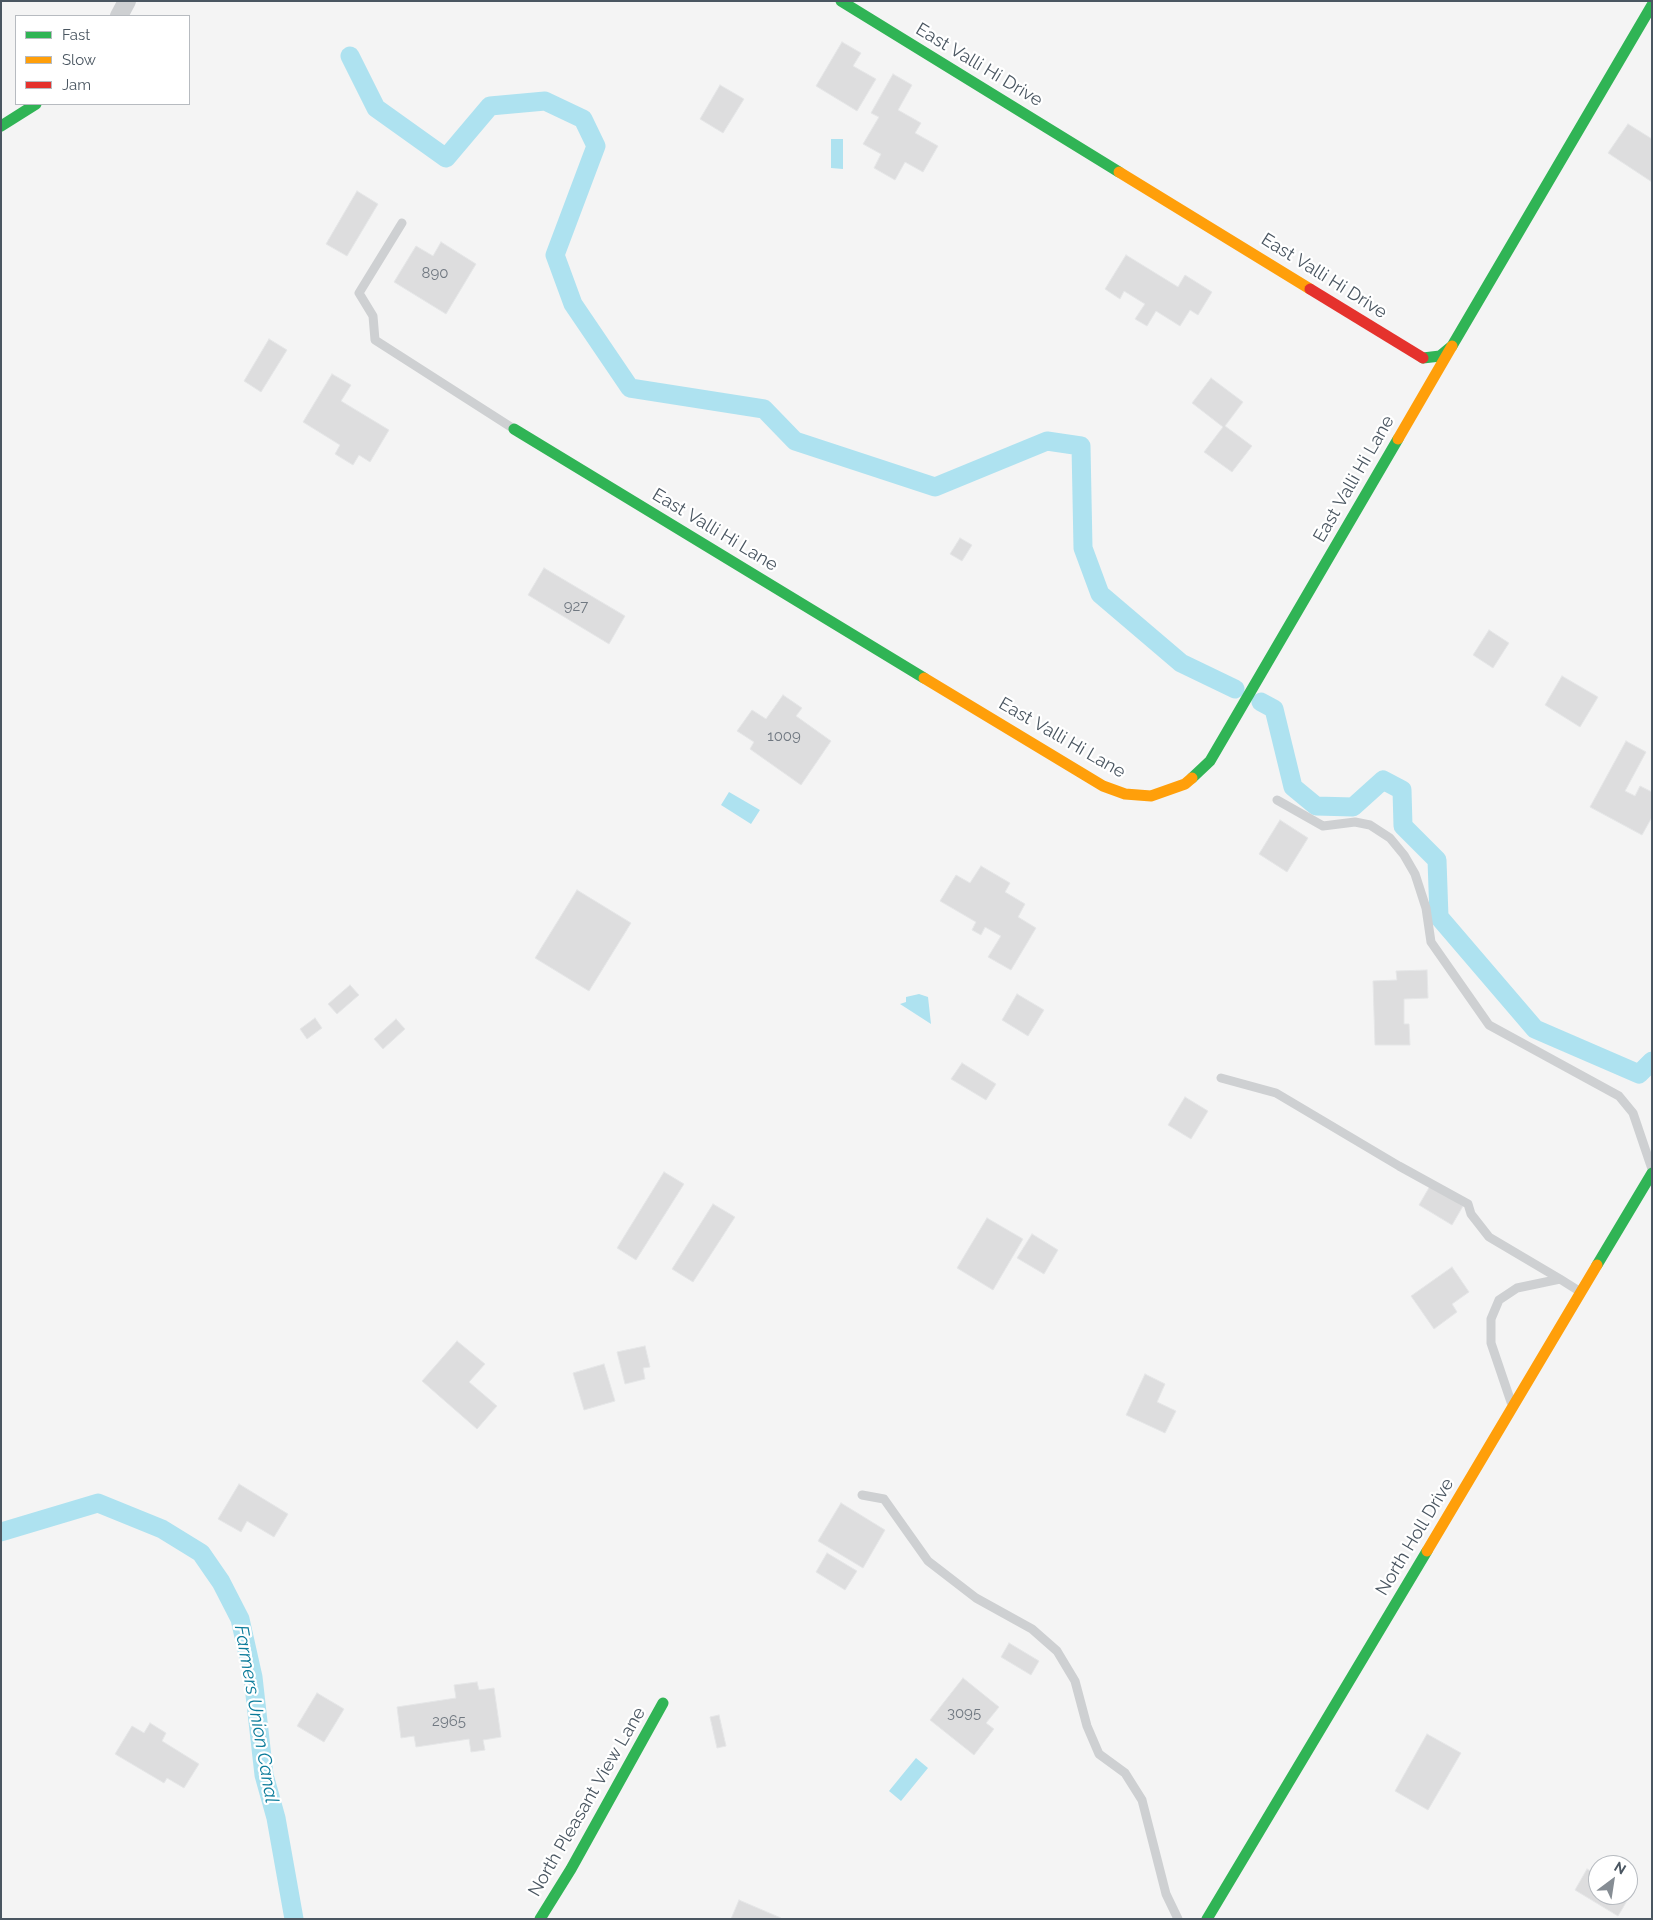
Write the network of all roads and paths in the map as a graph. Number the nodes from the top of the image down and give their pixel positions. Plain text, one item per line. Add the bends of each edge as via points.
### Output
1 (127, 1) edge
2 (841, 1) edge
3 (1652, 5) edge
4 (120, 15) edge
5 (34, 105) edge
6 (1, 126) edge
7 (402, 223) dead end
8 (1452, 346) junction
9 (514, 429) joint
10 (1277, 800) dead end
11 (1221, 1078) dead end
12 (1652, 1169) edge
13 (1652, 1173) edge
14 (1560, 1279) junction
15 (1581, 1292) junction
16 (1512, 1407) junction
17 (862, 1495) dead end
18 (663, 1703) dead end
19 (540, 1919) edge
20 (1178, 1919) edge
21 (1207, 1919) edge

1 - 4 street
2 - 8 street, East Valli Hi Drive via 1422,358 1440,356
3 - 8 street, East Valli Hi Drive
5 - 6 street
7 - 9 lane via 359,293 373,316 375,340
8 - 9 street, East Valli Hi Lane via 1210,761 1185,784 1151,796 1125,794 1103,786
10 - 12 lane via 1323,826 1355,822 1370,824 1390,838 1416,874 1431,942 1489,1025 1605,1087 1623,1100 1634,1113
11 - 14 lane via 1276,1093 1468,1204 1471,1214 1489,1238
13 - 15 street, North Holl Drive
14 - 15 lane
14 - 16 lane via 1517,1288 1499,1300 1491,1320 1491,1343
15 - 16 street, North Holl Drive
16 - 21 street, North Holl Drive
17 - 20 lane via 884,1499 928,1561 976,1598 1032,1630 1057,1651 1075,1681 1099,1754 1125,1773 1142,1800 1166,1894
18 - 19 street, North Pleasant View Lane via 571,1870

